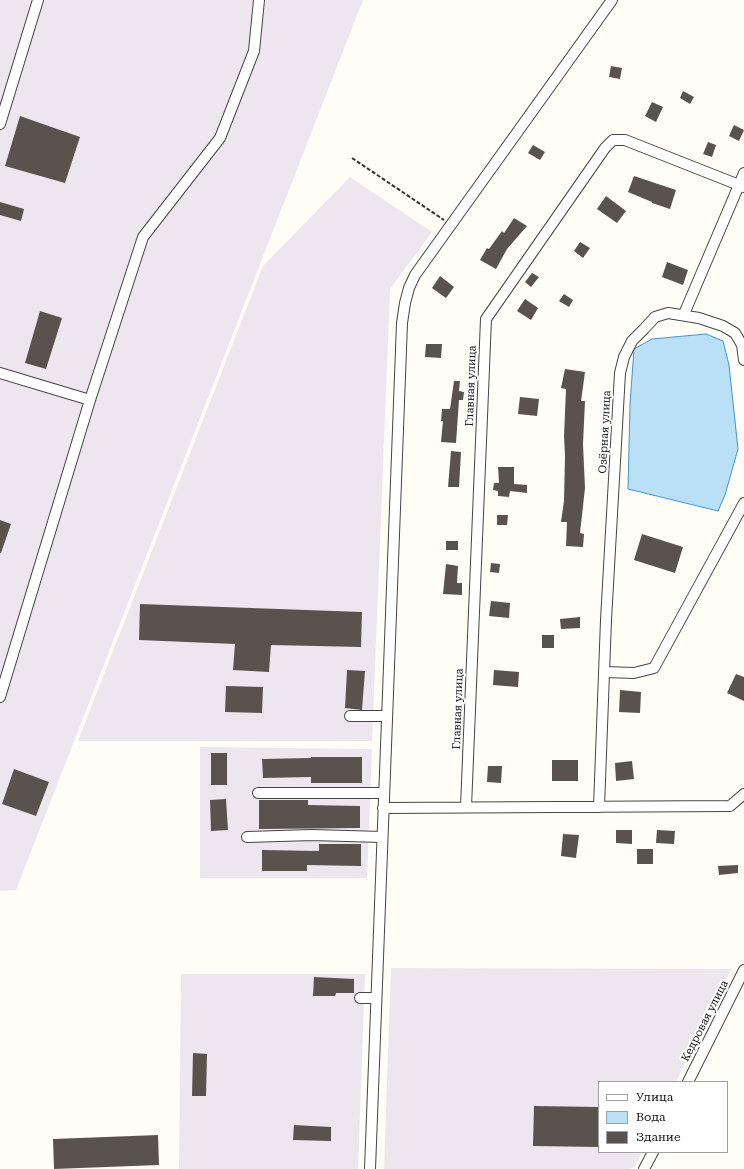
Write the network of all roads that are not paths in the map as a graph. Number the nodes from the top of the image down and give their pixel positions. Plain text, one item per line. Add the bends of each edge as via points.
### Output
1 (38, 0) edge
2 (259, 0) edge
3 (612, 0) edge
4 (0, 124) edge
5 (744, 173) edge
6 (742, 186) edge
7 (684, 314) junction
8 (744, 360) edge
9 (0, 373) edge
10 (90, 400) junction
11 (744, 503) edge
12 (605, 672) junction
13 (0, 697) edge
14 (350, 716) dead end
15 (387, 716) junction
16 (258, 793) dead end
17 (384, 793) junction
18 (744, 794) edge
19 (466, 807) junction
20 (599, 807) junction
21 (383, 808) junction
22 (247, 837) dead end
23 (382, 837) junction
24 (744, 970) edge
25 (360, 998) dead end
26 (376, 998) junction
27 (688, 1081) edge
28 (652, 1153) edge
29 (370, 1169) edge
30 (644, 1169) edge

1 - 4 street
2 - 10 street via 254,51 220,138 143,237
3 - 15 street via 415,275 409,288 402,323
5 - 6 street
6 - 7 street
6 - 19 street, Главная улица via 625,140 613,140 486,320
7 - 8 street, Озёрная улица via 723,326 734,333 742,345
7 - 12 street, Озёрная улица via 668,313 655,317 632,341 624,356 620,373
9 - 10 street
10 - 13 street
11 - 12 street via 654,668 634,673
12 - 20 street, Озёрная улица
14 - 15 street
15 - 17 street
16 - 17 street
17 - 21 street
18 - 20 street via 730,806
19 - 20 street
19 - 21 street
21 - 23 street
22 - 23 street
23 - 26 street
24 - 27 street, Кедровая улица
25 - 26 street
26 - 29 street
28 - 30 street

